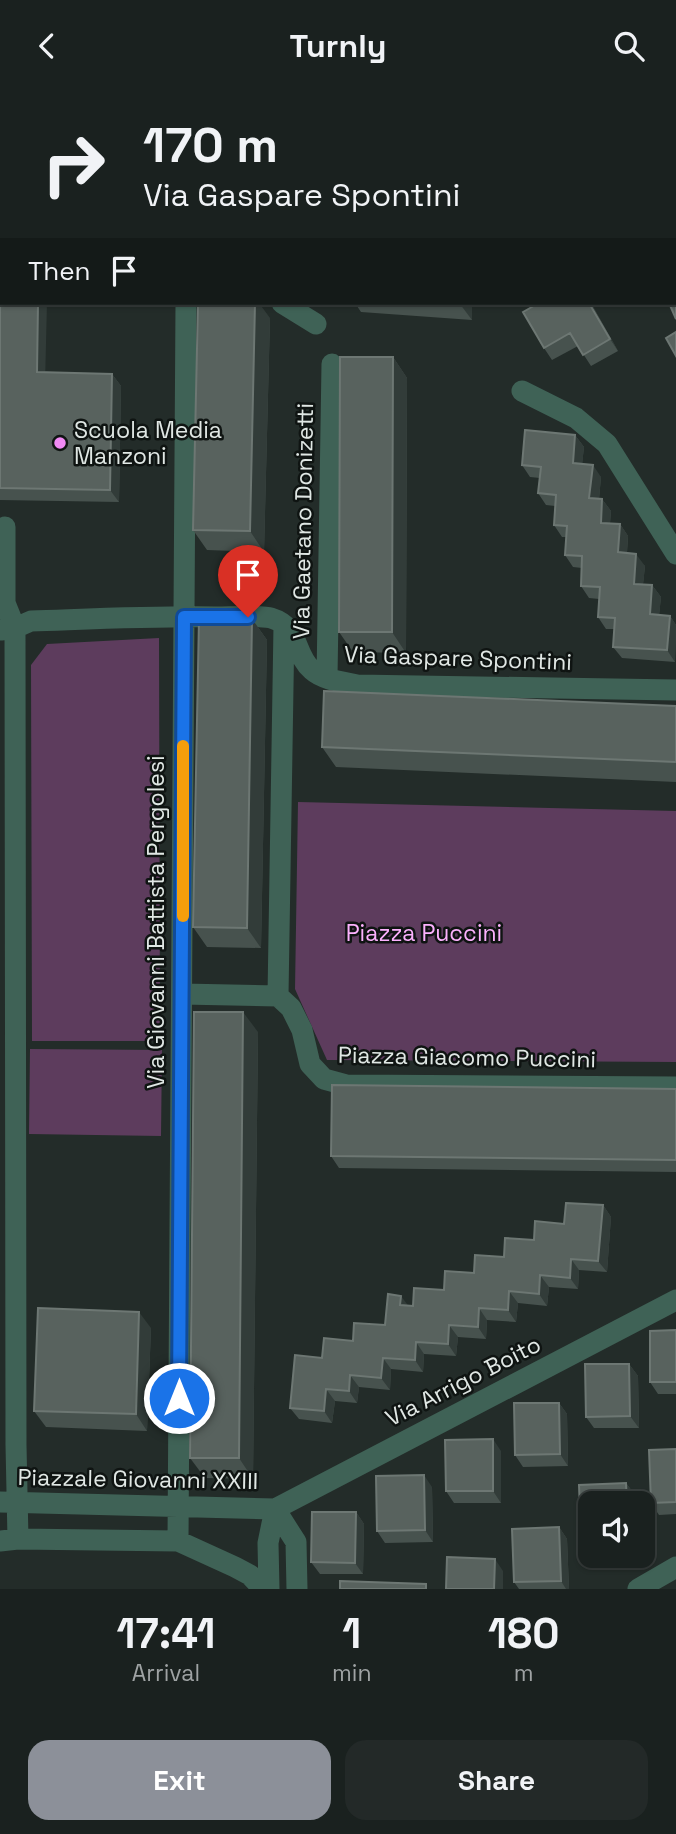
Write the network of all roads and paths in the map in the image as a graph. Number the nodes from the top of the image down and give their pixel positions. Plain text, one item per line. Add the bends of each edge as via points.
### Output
1 (186, 305) edge
2 (285, 305) edge
3 (316, 324) dead end
4 (332, 364) dead end
5 (522, 391) dead end
6 (5, 527) dead end
7 (676, 554) edge
8 (184, 617) junction
9 (284, 625) junction
10 (7, 629) edge
11 (327, 678) junction
12 (676, 690) edge
13 (8, 771) edge
14 (182, 994) junction
15 (278, 996) junction
16 (676, 1087) edge
17 (8, 1120) edge
18 (676, 1300) edge
19 (8, 1445) edge
20 (9, 1502) edge
21 (178, 1506) junction
22 (275, 1509) junction
23 (9, 1540) edge
24 (178, 1541) junction
25 (676, 1567) edge
26 (263, 1589) edge
27 (269, 1589) edge
28 (298, 1589) edge
29 (638, 1589) edge

1 - 8 street, Via Giovanni Battista Pergolesi
2 - 3 street
4 - 11 street, Via Gaetano Donizetti
5 - 7 street via 576,418 607,444
6 - 10 street
8 - 9 street via 270,617
8 - 10 street via 30,621
8 - 14 street, Via Giovanni Battista Pergolesi
9 - 11 street, Via Gaspare Spontini via 312,671
9 - 15 street
10 - 13 street
11 - 12 street, Via Gaspare Spontini via 357,685
13 - 17 street
14 - 15 street
14 - 21 street, Via Giovanni Battista Pergolesi
15 - 16 street, Piazza Giacomo Puccini via 303,1030 310,1064 324,1079 346,1085
17 - 19 street
18 - 22 street, Via Arrigo Boito
19 - 20 street
20 - 21 street, Piazzale Giovanni XXIII
20 - 23 street
21 - 22 street, Piazzale Giovanni XXIII
21 - 24 street, Via Giovanni Battista Pergolesi
22 - 27 street via 268,1543
22 - 28 street via 296,1542
23 - 24 street
24 - 26 street via 235,1566
25 - 29 street

